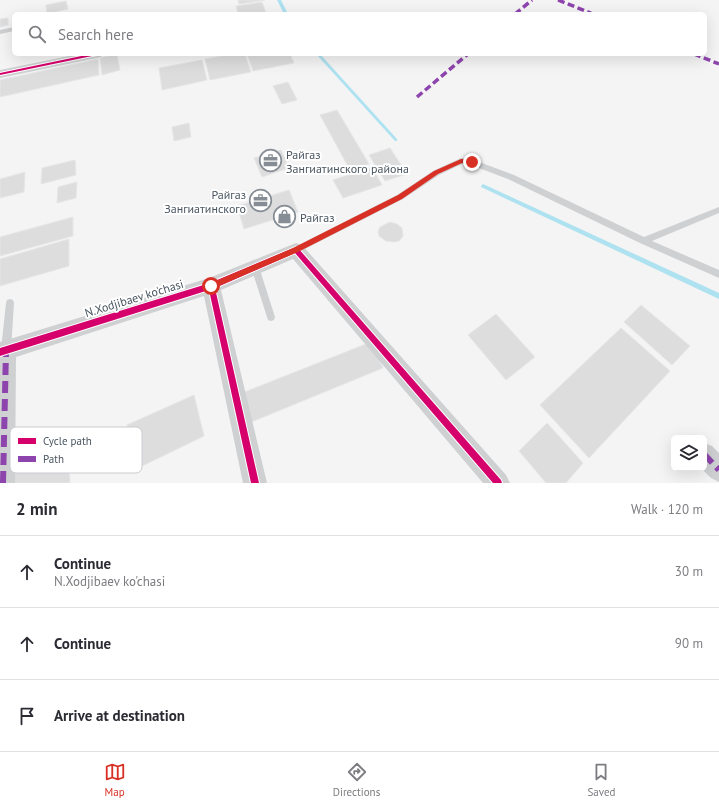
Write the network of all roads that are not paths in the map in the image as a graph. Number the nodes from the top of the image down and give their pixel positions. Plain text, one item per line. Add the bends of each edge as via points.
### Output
1 (12, 29) edge
2 (0, 32) edge
3 (87, 56) edge
4 (0, 74) edge
5 (719, 210) edge
6 (643, 240) junction
7 (296, 250) junction
8 (255, 268) junction
9 (719, 274) edge
10 (211, 286) junction
11 (10, 303) dead end
12 (271, 317) dead end
13 (3, 351) edge
14 (707, 457) edge
15 (719, 470) edge
16 (4, 483) edge
17 (255, 483) edge
18 (498, 483) edge

1 - 2 lane
3 - 4 street
5 - 6 lane
6 - 7 lane via 511,177 472,162 461,161 436,173 400,197
6 - 9 lane
7 - 8 street, N.Xodjibaev ko'chasi
7 - 18 street
8 - 10 street, N.Xodjibaev ko'chasi
8 - 12 lane
10 - 13 street, N.Xodjibaev ko'chasi
10 - 17 street
11 - 13 lane
13 - 16 street
14 - 15 street

